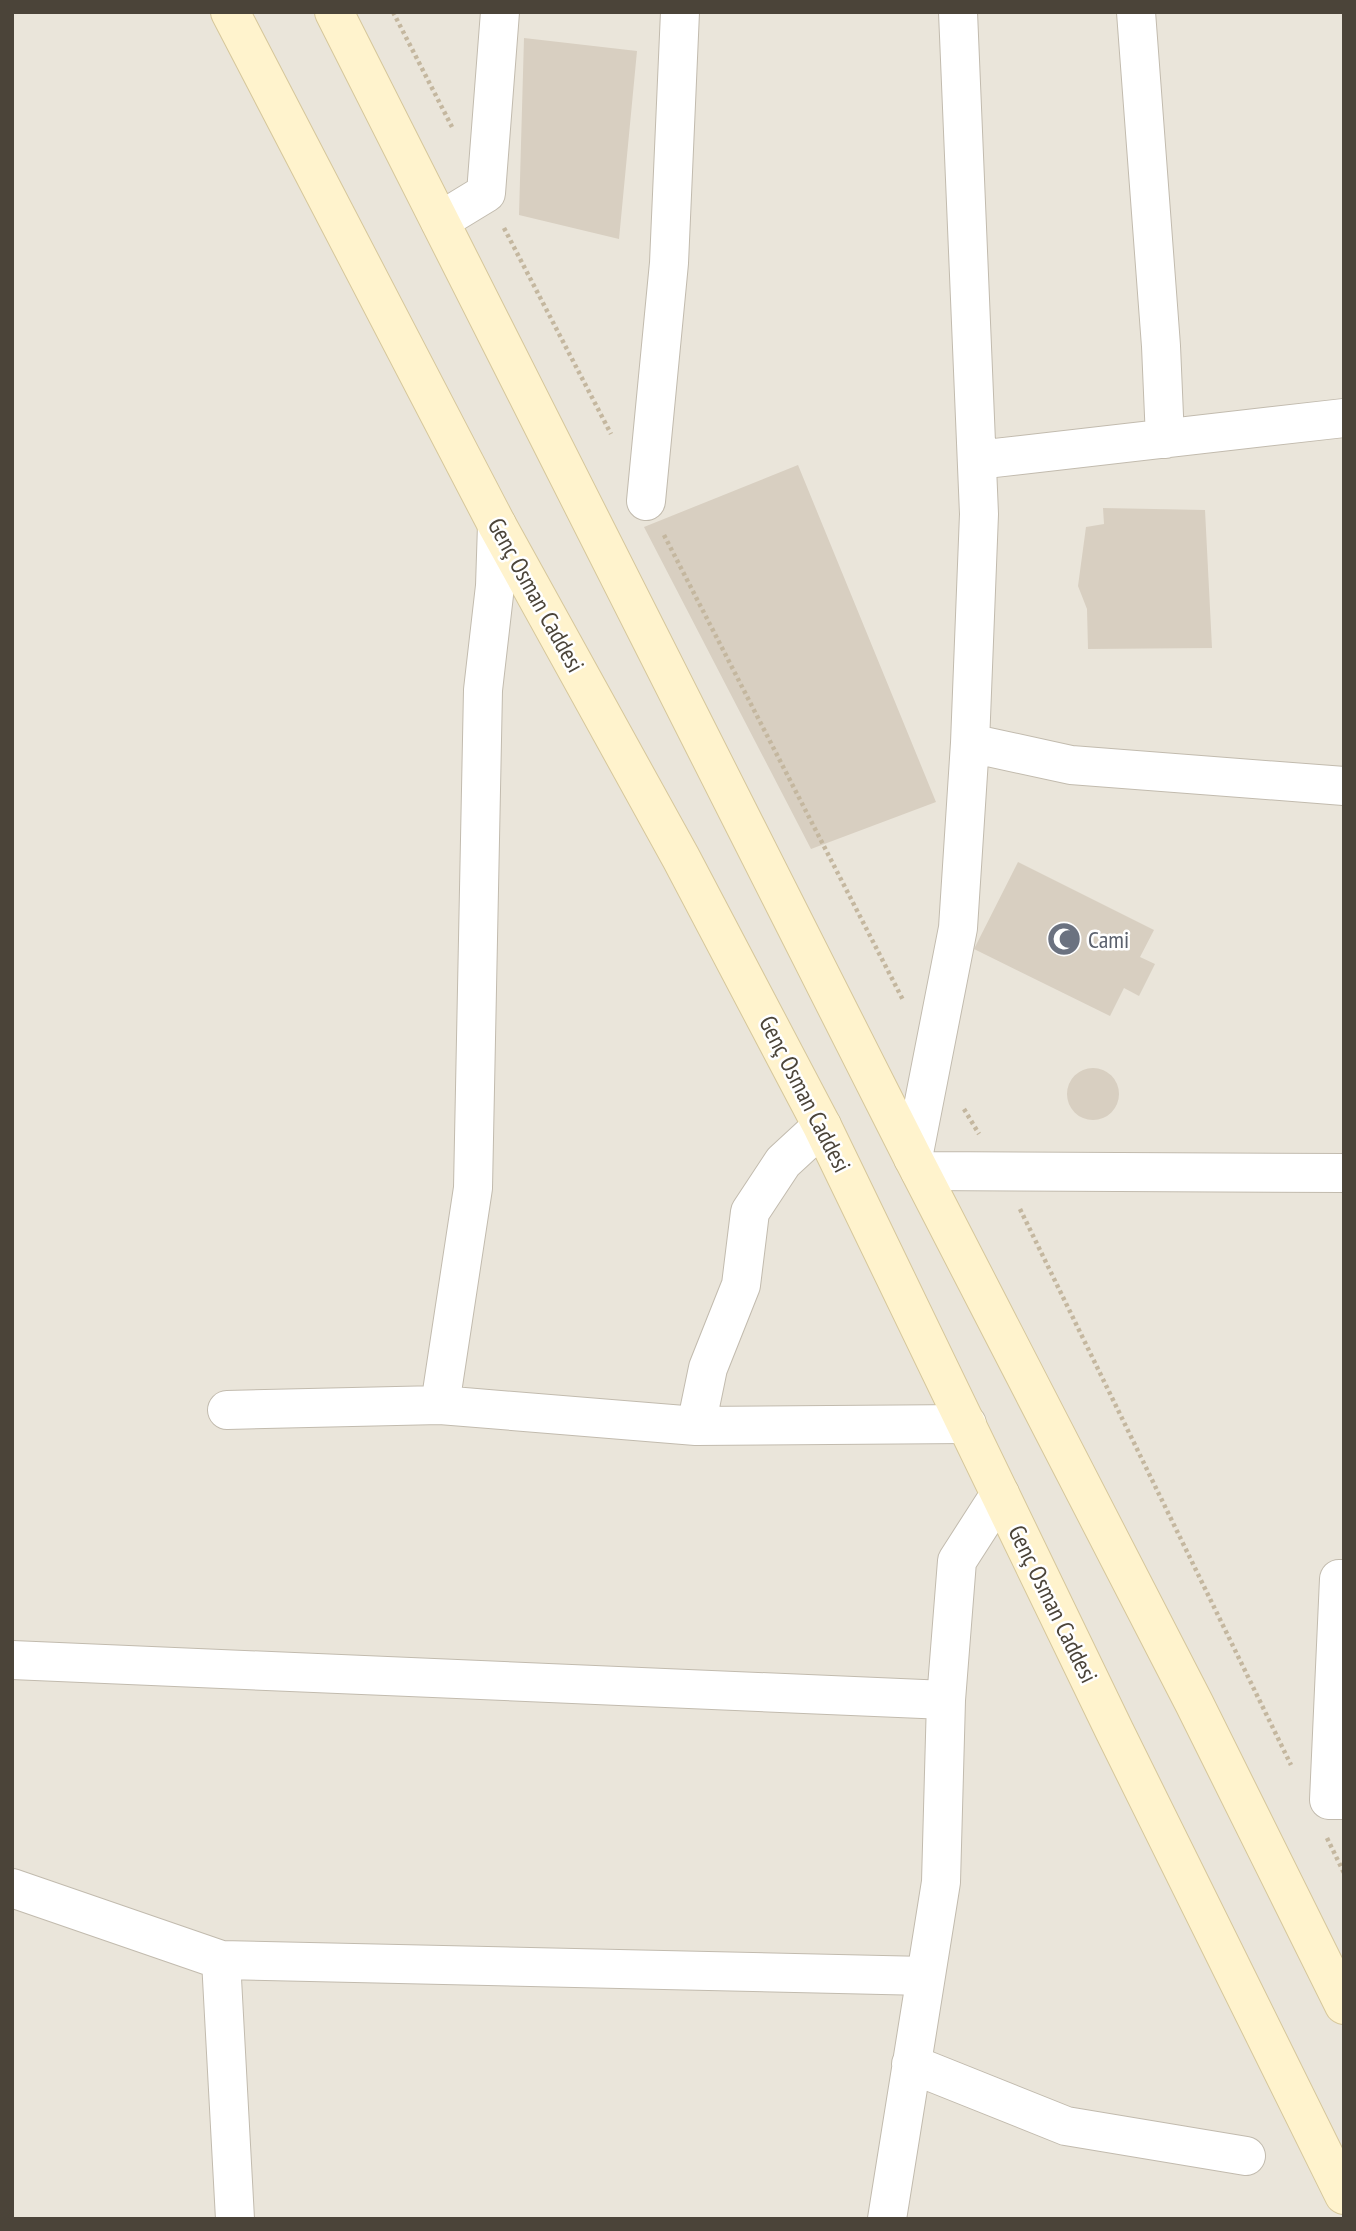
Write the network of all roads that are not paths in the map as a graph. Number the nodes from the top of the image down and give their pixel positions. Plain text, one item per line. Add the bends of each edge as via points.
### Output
1 (230, 12) edge
2 (334, 12) edge
3 (500, 12) edge
4 (680, 12) edge
5 (958, 12) edge
6 (1136, 12) edge
7 (440, 221) junction
8 (1344, 418) edge
9 (1165, 439) junction
10 (977, 460) junction
11 (646, 501) road end
12 (497, 525) junction
13 (970, 743) junction
14 (1344, 786) edge
15 (822, 1126) junction
16 (916, 1164) junction
17 (1344, 1173) edge
18 (440, 1405) junction
19 (227, 1410) dead end
20 (967, 1424) junction
21 (696, 1426) junction
22 (1000, 1494) junction
23 (1344, 1579) edge
24 (12, 1660) edge
25 (946, 1700) junction
26 (1344, 1800) edge
27 (15, 1895) edge
28 (221, 1960) junction
29 (926, 1976) junction
30 (1344, 2006) edge
31 (911, 2064) junction
32 (1246, 2156) dead end
33 (1344, 2195) edge
34 (235, 2219) edge
35 (887, 2219) edge

1 - 12 main road, Genç Osman Caddesi
2 - 7 main road
3 - 7 street via 486,193
4 - 11 street via 669,263
5 - 10 street
6 - 9 street
7 - 16 main road
8 - 9 street
9 - 10 street
10 - 13 street
12 - 15 main road, Genç Osman Caddesi
12 - 18 street via 483,690 473,1188
13 - 14 street via 1071,765
13 - 16 street via 958,928
15 - 20 main road, Genç Osman Caddesi
15 - 21 street via 783,1162 750,1212 741,1284 708,1368
16 - 17 street via 1002,1172
16 - 30 main road via 1195,1703
18 - 19 street
18 - 21 street
20 - 21 street
20 - 22 main road, Genç Osman Caddesi
22 - 25 street via 957,1561
22 - 33 main road, Genç Osman Caddesi
23 - 26 street via 1339,1579 1329,1800
24 - 25 street
25 - 29 street via 940,1882
27 - 28 street
28 - 29 street
28 - 34 street
29 - 31 street
31 - 32 street via 1066,2126
31 - 35 street

